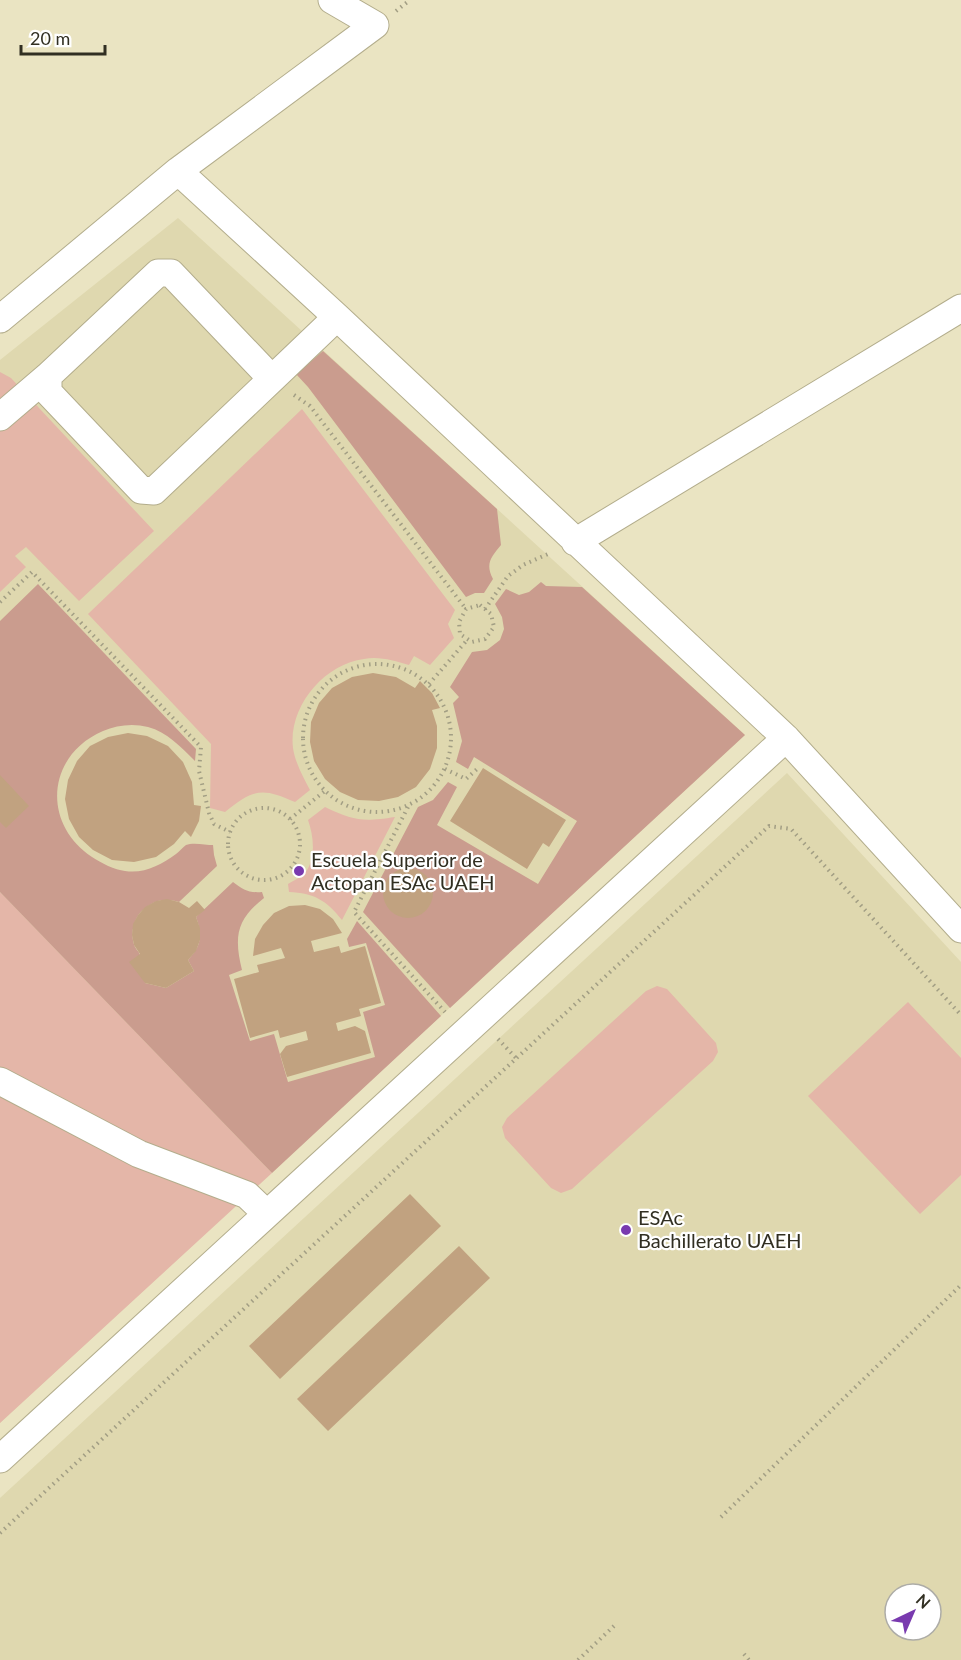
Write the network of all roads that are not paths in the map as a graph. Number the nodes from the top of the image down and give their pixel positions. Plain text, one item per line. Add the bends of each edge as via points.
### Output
1 (332, 0) edge
2 (178, 171) junction
3 (961, 308) edge
4 (337, 317) junction
5 (0, 319) edge
6 (48, 376) junction
7 (272, 379) junction
8 (0, 417) edge
9 (575, 542) junction
10 (786, 738) junction
11 (961, 929) edge
12 (0, 1081) edge
13 (267, 1214) junction
14 (0, 1459) edge

1 - 2 street via 375,26
2 - 4 street
2 - 5 street
3 - 9 street
4 - 7 street
4 - 9 street
6 - 7 street via 158,273 171,273
6 - 7 street via 48,392 141,490 154,491
6 - 8 street
9 - 10 street
10 - 11 street
10 - 13 street
12 - 13 street via 140,1155 247,1195
13 - 14 street

